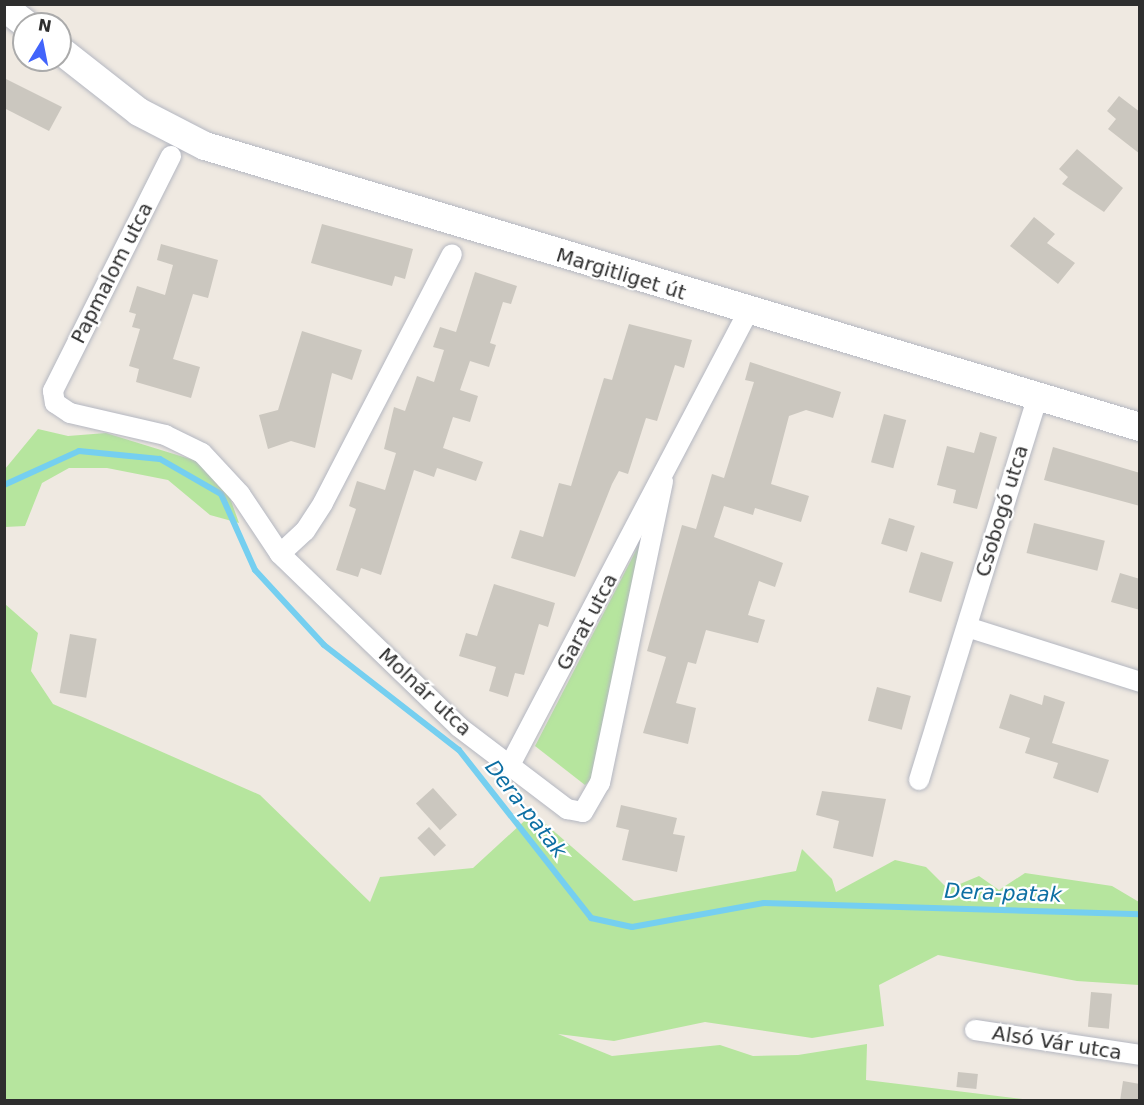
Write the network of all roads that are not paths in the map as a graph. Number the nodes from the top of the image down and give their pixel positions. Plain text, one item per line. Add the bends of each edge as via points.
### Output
1 (72, 59) edge
2 (171, 156) dead end
3 (452, 254) dead end
4 (748, 312) junction
5 (53, 391) joint
6 (1038, 395) junction
7 (1140, 427) edge
8 (663, 482) junction
9 (280, 554) junction
10 (967, 627) junction
11 (1140, 682) edge
12 (511, 763) junction
13 (919, 780) dead end
14 (600, 783) joint
15 (975, 1030) dead end
16 (1140, 1055) edge

1 - 4 main road, Margitliget út via 139,112 205,146
2 - 5 street, Papmalom utca
3 - 9 street via 323,503 305,531
4 - 6 main road, Margitliget út
4 - 8 street, Garat utca
5 - 9 street, Molnár utca via 55,403 70,413 165,435 202,453 240,494
6 - 7 main road, Margitliget út
6 - 10 street, Csobogó utca
8 - 12 street, Garat utca
8 - 14 street, Garat utca
9 - 12 street, Molnár utca via 459,727
10 - 11 street
10 - 13 street, Csobogó utca
12 - 14 street, Molnár utca via 567,809 584,812
15 - 16 street, Alsó Vár utca

